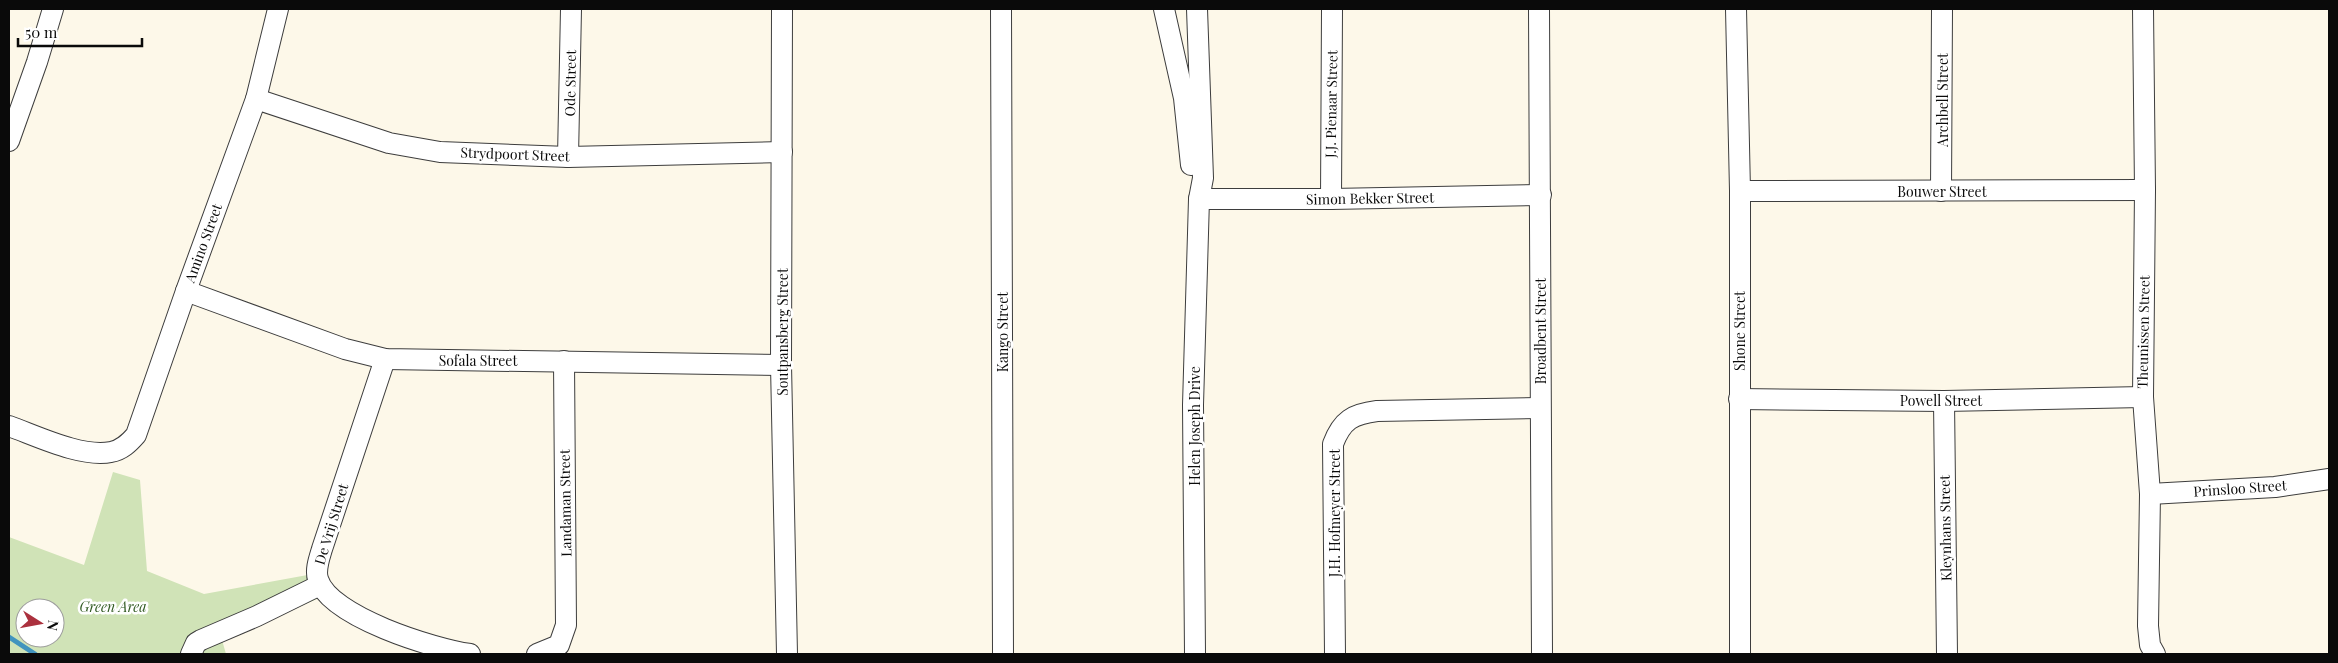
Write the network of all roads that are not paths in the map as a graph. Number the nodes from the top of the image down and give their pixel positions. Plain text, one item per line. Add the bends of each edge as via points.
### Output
1 (53, 9) edge
2 (278, 9) edge
3 (571, 9) edge
4 (782, 9) edge
5 (1001, 9) edge
6 (1164, 9) edge
7 (1197, 9) edge
8 (1332, 9) edge
9 (1539, 9) edge
10 (1736, 9) edge
11 (1942, 9) edge
12 (2143, 9) edge
13 (256, 99) junction
14 (9, 141) edge
15 (782, 152) junction
16 (568, 157) junction
17 (1941, 190) junction
18 (2145, 190) junction
19 (1740, 191) junction
20 (1541, 195) junction
21 (1198, 198) junction
22 (1330, 199) junction
23 (186, 291) junction
24 (385, 359) junction
25 (564, 361) junction
26 (781, 365) junction
27 (2143, 397) junction
28 (1739, 399) junction
29 (1944, 401) junction
30 (1539, 408) junction
31 (9, 426) edge
32 (2329, 479) edge
33 (2150, 494) junction
34 (320, 585) junction
35 (191, 654) edge
36 (470, 654) edge
37 (536, 654) edge
38 (787, 654) edge
39 (1003, 654) edge
40 (1195, 654) edge
41 (1335, 654) edge
42 (1542, 654) edge
43 (1740, 654) edge
44 (1946, 654) edge
45 (2155, 654) edge

1 - 14 street
2 - 13 street, Amino Street
3 - 16 street, Ode Street
4 - 15 street, Soutpansberg Street
5 - 39 street, Kango Street
6 - 21 street, Helen Joseph Drive via 1184,98 1192,184
7 - 21 street, Helen Joseph Drive via 1203,178
8 - 22 street, J.J. Pienaar Street
9 - 20 street, Broadbent Street
10 - 19 street, Shone Street
11 - 17 street, Archbell Street
12 - 18 street, Theunissen Street
13 - 16 street, Strydpoort Street via 390,144 440,152
13 - 23 street, Amino Street
15 - 16 street, Strydpoort Street
15 - 26 street, Soutpansberg Street
17 - 18 street, Bouwer Street
17 - 19 street, Bouwer Street
18 - 27 street, Theunissen Street
19 - 28 street, Shone Street
20 - 22 street, Simon Bekker Street
20 - 30 street, Broadbent Street
21 - 22 street, Simon Bekker Street
21 - 40 street, Helen Joseph Drive via 1193,405
23 - 24 street, Sofala Street via 345,349
23 - 31 street, Amino Street via 136,435 121,449 99,453 72,448
24 - 25 street, Sofala Street
24 - 34 street, De Vrij Street via 317,566
25 - 26 street, Sofala Street
25 - 37 street, Landaman Street via 565,634 559,645
26 - 38 street, Soutpansberg Street
27 - 29 street, Powell Street
27 - 33 street, Theunissen Street
28 - 29 street, Powell Street
28 - 43 street, Shone Street
29 - 44 street, Kleynhans Street
30 - 41 street, J.H. Hofmeyer Street via 1377,410 1360,413 1346,421 1333,444
30 - 42 street, Broadbent Street
32 - 33 street, Prinsloo Street via 2275,487
33 - 45 street, Theunissen Street via 2148,626 2150,645
34 - 35 street via 201,640
34 - 36 street, De Vrij Street via 337,603 362,618 421,643

